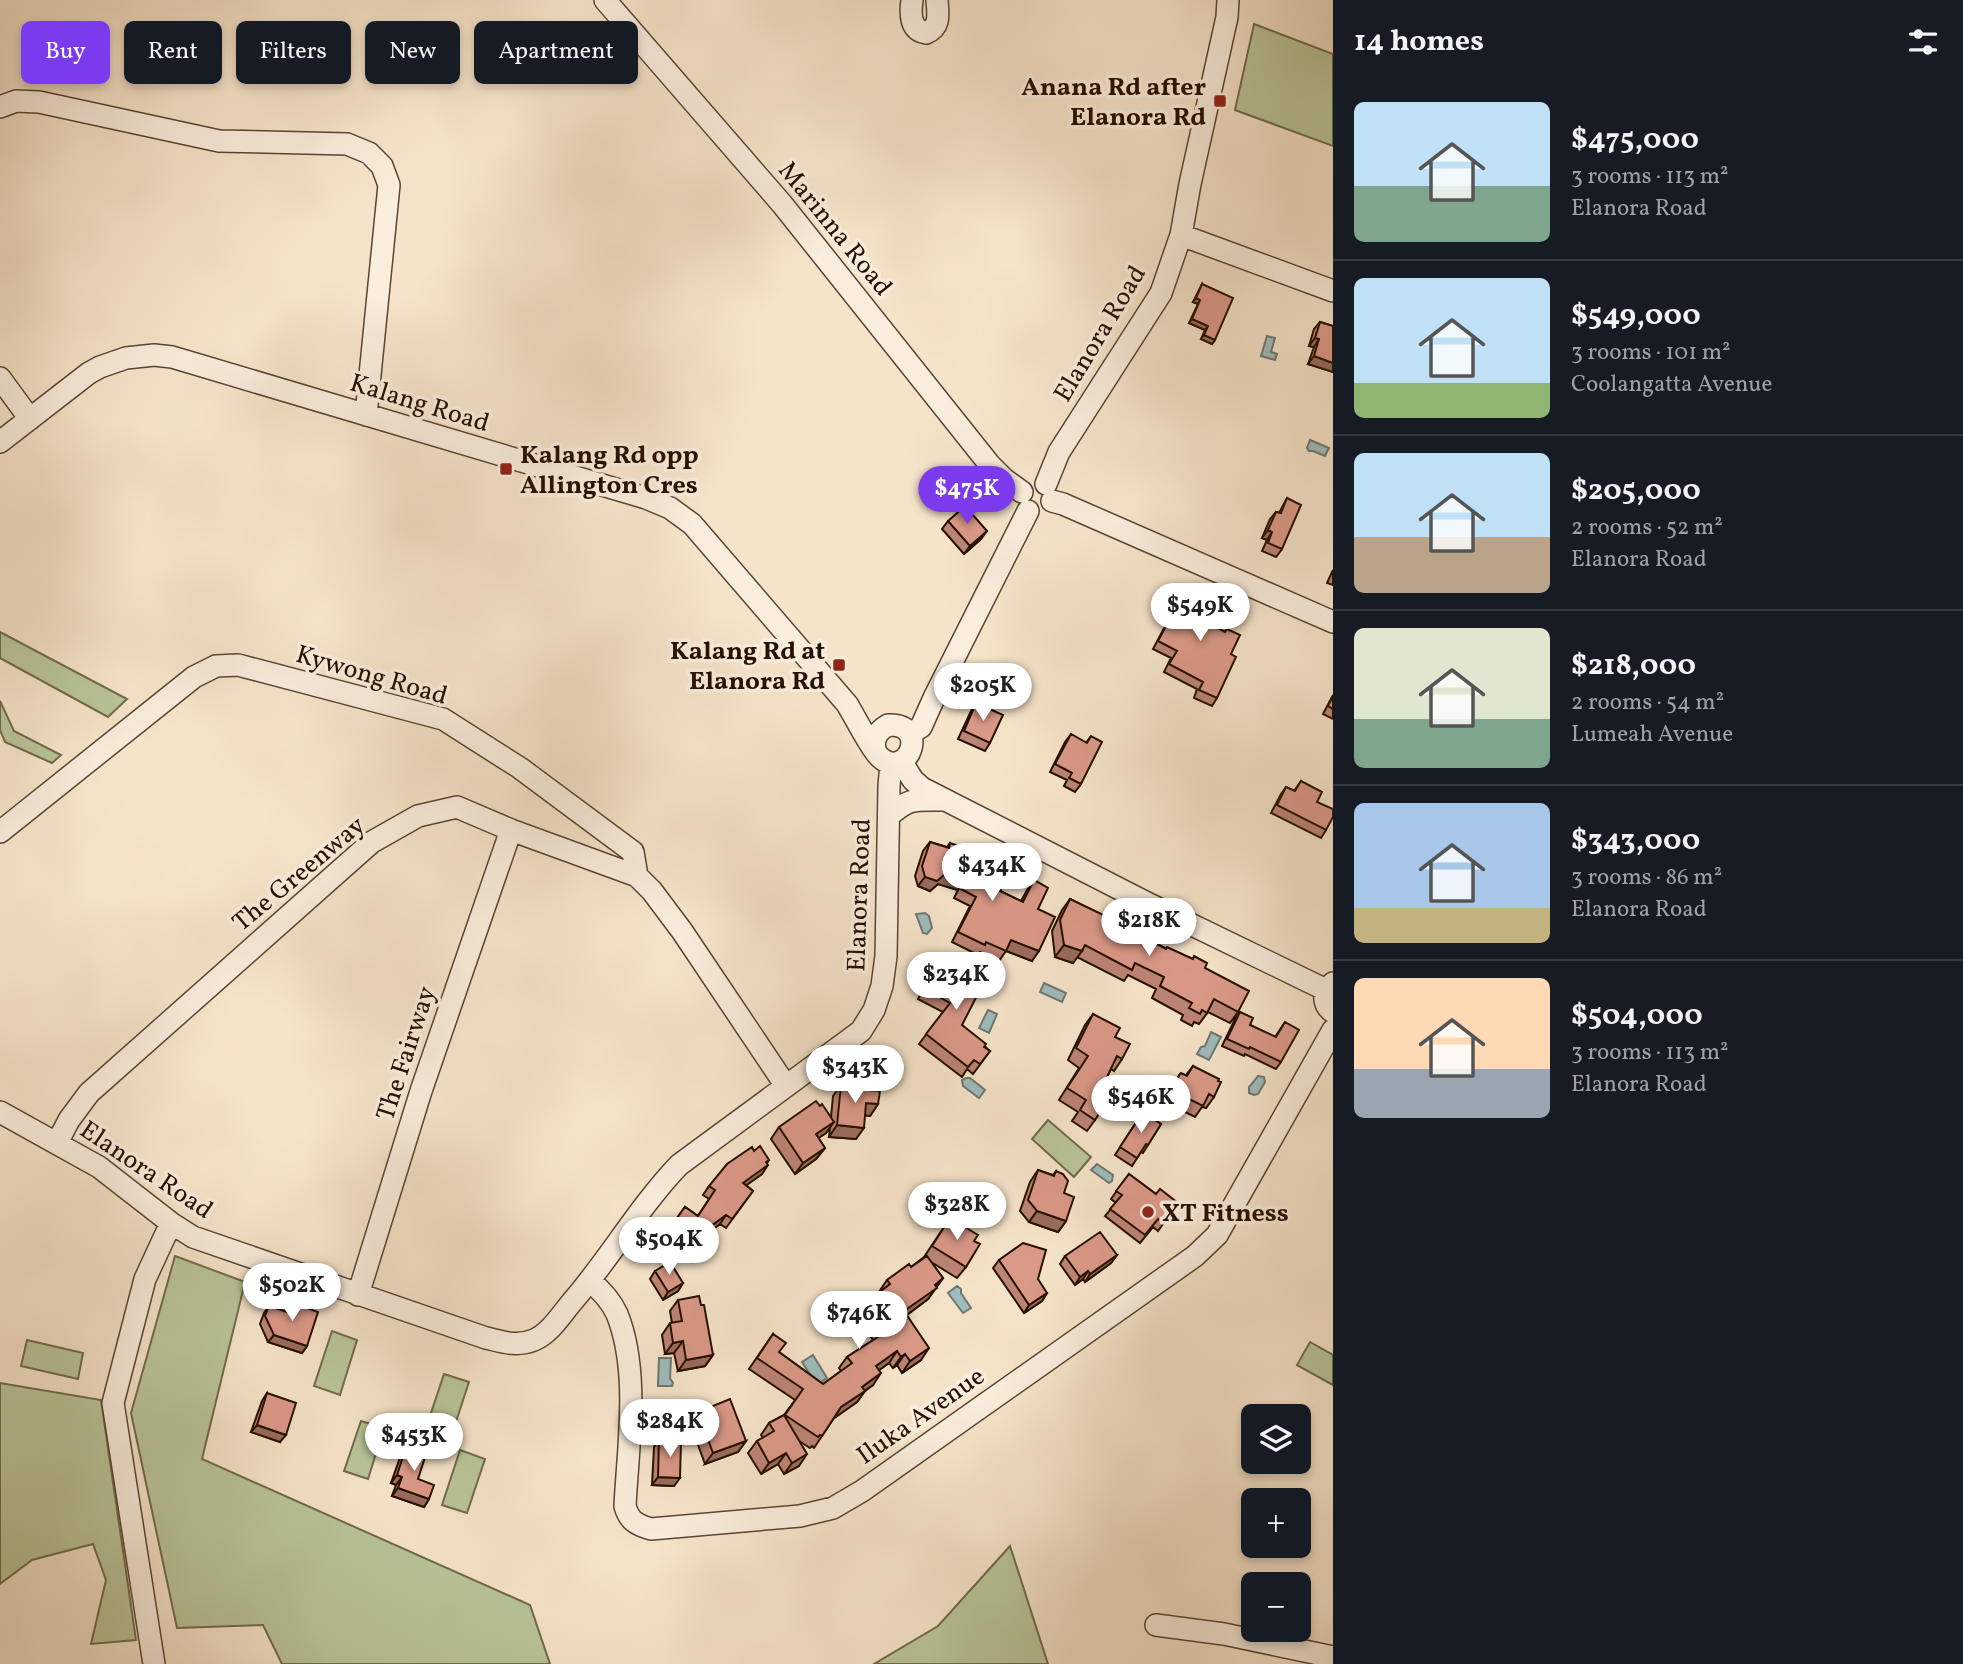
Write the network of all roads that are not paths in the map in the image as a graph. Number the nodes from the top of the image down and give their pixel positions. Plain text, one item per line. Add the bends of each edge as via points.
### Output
1 (605, 0) edge
2 (912, 0) edge
3 (937, 0) edge
4 (1228, 0) edge
5 (0, 107) edge
6 (1181, 235) junction
7 (1333, 290) edge
8 (0, 378) edge
9 (366, 415) junction
10 (30, 419) junction
11 (0, 442) edge
12 (1049, 493) junction
13 (1025, 501) junction
14 (1333, 622) edge
15 (890, 734) junction
16 (896, 762) junction
17 (944, 800) junction
18 (889, 816) junction
19 (511, 830) junction
20 (0, 832) edge
21 (637, 876) junction
22 (1330, 986) edge
23 (1333, 1012) edge
24 (1333, 1030) edge
25 (786, 1086) junction
26 (0, 1112) edge
27 (57, 1143) junction
28 (171, 1223) junction
29 (590, 1281) junction
30 (358, 1295) junction
31 (1156, 1625) dead end
32 (1333, 1657) edge
33 (154, 1664) edge

1 - 13 street, Marinna Road via 782,204 990,465
2 - 3 street via 913,25 926,33 937,23
4 - 6 street, Elanora Road
5 - 9 street via 16,101 39,102 219,141 347,145 369,153 382,166 389,185
6 - 7 street
6 - 12 street, Elanora Road via 1161,293 1059,452
8 - 10 street
9 - 10 street, Kalang Road via 154,355 100,367
9 - 15 street, Kalang Road via 670,508 692,524 847,704
10 - 11 street, Kalang Road
12 - 13 street via 1043,511 1033,513
12 - 14 street via 1062,504
13 - 15 street via 921,726
15 - 16 street, Kalang Road via 881,759
15 - 16 street, Elanora Road via 912,742 908,757
16 - 17 street via 922,788
16 - 18 street, Elanora Road
17 - 18 street via 916,800
17 - 22 street via 1147,903
18 - 25 street, Elanora Road via 886,956 874,1010 861,1031
19 - 21 street, The Greenway
19 - 27 street, The Greenway via 457,807 418,816 372,842 89,1093
19 - 30 street, The Fairway via 421,1091
20 - 21 street, Kywong Road via 194,677 216,666 238,666 443,719 520,768 633,852
21 - 25 street, Kywong Road via 682,931
22 - 23 street via 1326,1004
24 - 29 street, Iluka Avenue via 1217,1236 1195,1256 832,1508 800,1516 651,1529 634,1523 625,1506 631,1397 626,1349 616,1314
25 - 29 street, Elanora Road via 679,1165
26 - 27 street, Elanora Road
27 - 28 street, Elanora Road via 99,1167
28 - 30 street, Elanora Road via 193,1237
28 - 33 street via 145,1279 113,1403
29 - 30 street, Elanora Road via 550,1328 535,1339 514,1345
31 - 32 street

